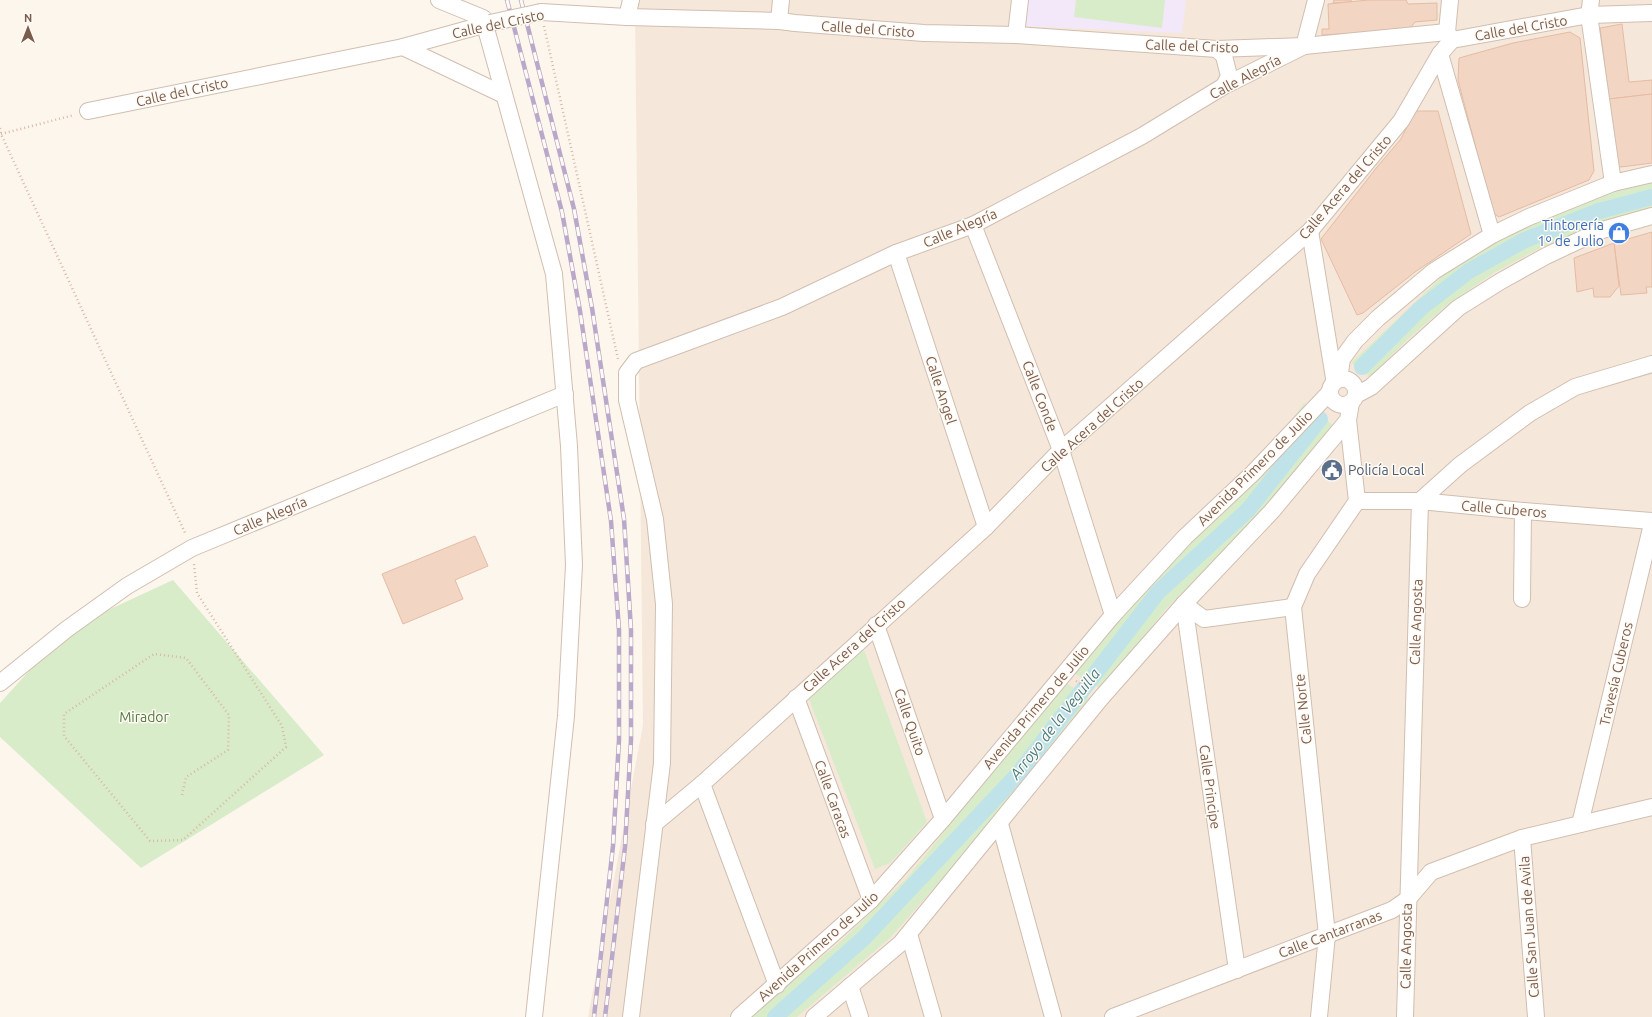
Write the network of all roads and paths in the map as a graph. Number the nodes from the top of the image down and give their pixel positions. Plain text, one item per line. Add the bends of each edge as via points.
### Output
1 (438, 0) edge
2 (631, 0) edge
3 (781, 0) edge
4 (1020, 0) edge
5 (1316, 0) edge
6 (1450, 0) edge
7 (1590, 8) edge
8 (541, 12) junction
9 (1652, 13) edge
10 (627, 17) junction
11 (779, 21) junction
12 (487, 24) junction
13 (1016, 35) junction
14 (1449, 36) junction
15 (1304, 46) junction
16 (403, 47) junction
17 (1218, 49) junction
18 (1440, 54) junction
19 (1224, 86) junction
20 (504, 95) junction
21 (88, 111) joint
22 (0, 128) edge
23 (1, 134) edge
24 (1652, 174) edge
25 (1613, 183) junction
26 (1652, 216) edge
27 (973, 225) junction
28 (1310, 232) junction
29 (1492, 235) junction
30 (896, 253) junction
31 (1652, 364) edge
32 (623, 367) junction
33 (1335, 384) junction
34 (566, 394) junction
35 (1354, 399) junction
36 (1348, 420) junction
37 (1061, 450) junction
38 (1357, 501) junction
39 (1420, 501) junction
40 (1523, 511) junction
41 (1652, 521) edge
42 (1652, 524) edge
43 (986, 527) junction
44 (192, 548) junction
45 (1522, 599) dead end
46 (1184, 604) junction
47 (1293, 607) junction
48 (1112, 615) junction
49 (876, 625) junction
50 (1064, 673) junction
51 (0, 684) edge
52 (796, 698) junction
53 (1101, 698) junction
54 (702, 784) junction
55 (182, 795) dead end
56 (1652, 807) edge
57 (944, 819) junction
58 (654, 824) junction
59 (1000, 824) junction
60 (1580, 824) junction
61 (1522, 838) junction
62 (1408, 899) junction
63 (871, 900) junction
64 (909, 934) junction
65 (1327, 935) junction
66 (1237, 970) junction
67 (777, 985) junction
68 (850, 986) junction
69 (534, 1017) edge
70 (632, 1017) edge
71 (739, 1017) edge
72 (814, 1017) edge
73 (860, 1017) edge
74 (933, 1017) edge
75 (1053, 1017) edge
76 (1113, 1017) edge
77 (1319, 1017) edge
78 (1405, 1017) edge
79 (1536, 1017) edge

1 - 12 street via 483,18
2 - 10 street
3 - 11 street
4 - 13 street
5 - 15 street
6 - 14 street
7 - 9 street, Calle del Cristo
7 - 14 street, Calle del Cristo
7 - 25 street
8 - 10 street, Calle del Cristo
8 - 12 street, Calle del Cristo, bridge
8 - 32 path
10 - 11 street, Calle del Cristo
11 - 13 street, Calle del Cristo via 924,33
12 - 16 street, Calle del Cristo
12 - 20 street
13 - 17 street, Calle del Cristo
14 - 15 street, Calle del Cristo
14 - 18 street, Calle Acera del Cristo
15 - 17 street, Calle del Cristo
15 - 19 street, Calle Alegría
16 - 20 street
16 - 21 street, Calle del Cristo
17 - 19 street via 1224,56 1229,76
18 - 28 street, Calle Acera del Cristo via 1401,121
18 - 29 street
19 - 27 street, Calle Alegría via 1142,136
20 - 34 street via 554,274
21 - 23 path
22 - 23 path
23 - 44 path
24 - 25 street
25 - 29 street
26 - 35 street via 1599,231 1501,280 1458,308
27 - 30 street, Calle Alegría
27 - 37 street, Calle Conde
28 - 33 street
28 - 37 street, Calle Acera del Cristo
29 - 33 street via 1434,271 1378,318 1355,341 1342,359
30 - 32 street, Calle Alegría via 782,307
30 - 43 street, Calle Angel
31 - 39 street via 1575,388 1530,413 1460,465
32 - 58 street via 627,400 655,519 664,604 662,763
33 - 35 street via 1348,380 1352,382 1355,386
33 - 35 street via 1332,400 1343,406
33 - 48 street, Avenida Primero de Julio via 1257,469 1185,537
34 - 44 street, Calle Alegría
34 - 69 street via 574,565 566,716
35 - 36 street
36 - 38 street
36 - 46 street via 1272,511
37 - 43 street, Calle Acera del Cristo
37 - 48 street, Calle Conde
38 - 39 street, Calle Cuberos
38 - 47 street, Calle Norte via 1307,574
39 - 40 street, Calle Cuberos
39 - 62 street, Calle Angosta
40 - 41 street, Calle Cuberos
40 - 45 street
42 - 60 street, Travesía Cuberos
43 - 49 street, Calle Acera del Cristo
44 - 51 street, Calle Alegría via 127,586 67,629
44 - 55 path via 197,593 282,726 286,746 183,840 150,841 64,736 64,714 154,654 186,658 229,715 228,750 186,777
46 - 47 street via 1204,619
46 - 53 street
46 - 66 street, Calle Principe
47 - 65 street, Calle Norte
48 - 50 street, Avenida Primero de Julio
49 - 52 street, Calle Acera del Cristo
49 - 57 street, Calle Quito
50 - 53 path
50 - 57 street, Avenida Primero de Julio
52 - 54 street, Calle Acera del Cristo
52 - 63 street, Calle Caracas
53 - 59 street
54 - 58 street, Calle Acera del Cristo
54 - 67 street
56 - 60 street, Calle Cantarranas
57 - 63 street, Avenida Primero de Julio
58 - 70 street
59 - 64 street
59 - 75 street
60 - 61 street, Calle Cantarranas
61 - 62 street, Calle Cantarranas via 1431,872
61 - 79 street, Calle San Juan de Avila
62 - 65 street, Calle Cantarranas via 1392,910
62 - 78 street, Calle Angosta
63 - 67 street, Avenida Primero de Julio
64 - 68 street
64 - 74 street
65 - 66 street, Calle Cantarranas
65 - 77 street, Calle Norte
66 - 76 street, Calle Cantarranas
67 - 71 street, Avenida Primero de Julio
68 - 72 street
68 - 73 street

